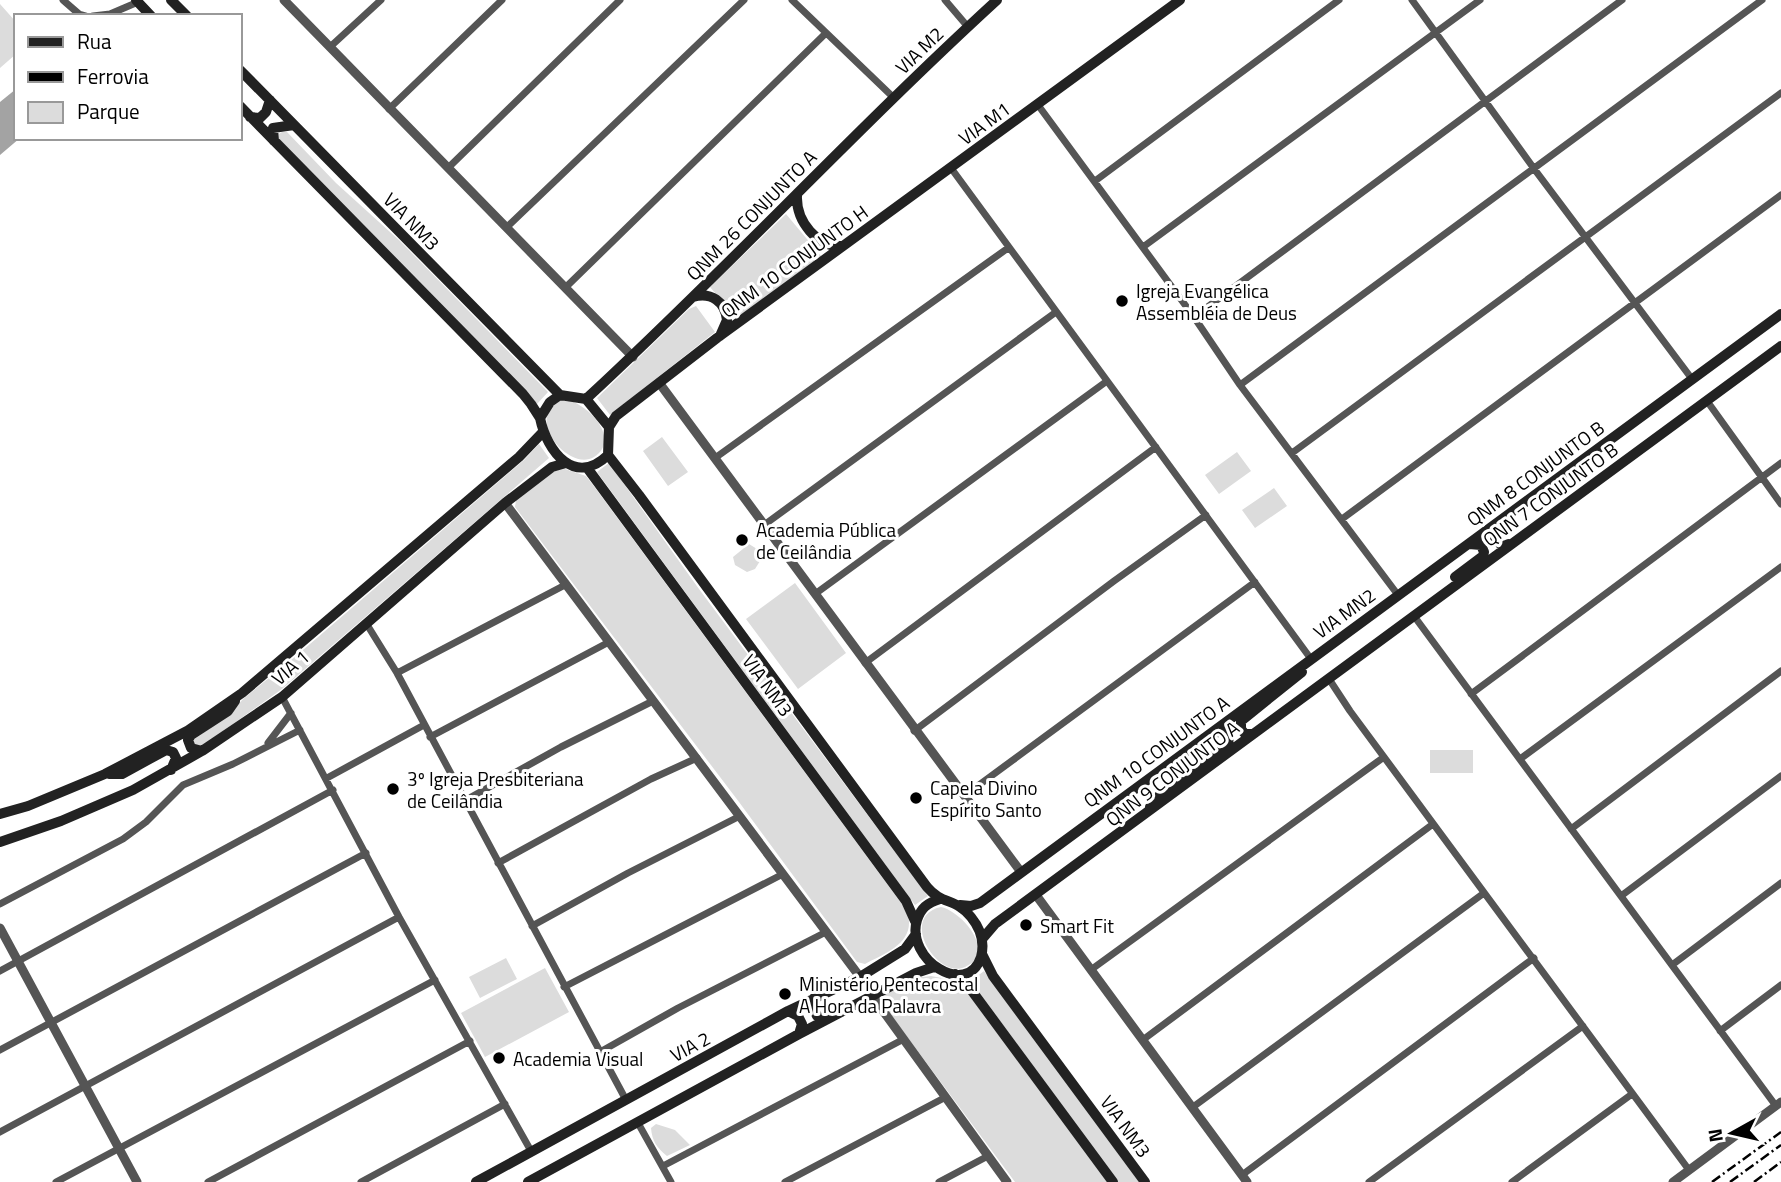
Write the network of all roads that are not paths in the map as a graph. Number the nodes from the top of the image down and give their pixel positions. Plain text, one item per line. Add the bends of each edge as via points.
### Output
1 (63, 0) edge
2 (171, 0) edge
3 (284, 0) edge
4 (381, 0) edge
5 (502, 0) edge
6 (620, 0) edge
7 (744, 0) edge
8 (792, 0) edge
9 (945, 0) edge
10 (997, 0) edge
11 (1170, 0) edge
12 (1180, 0) edge
13 (1339, 0) edge
14 (1412, 0) edge
15 (1480, 0) edge
16 (1622, 0) edge
17 (1762, 0) edge
18 (137, 1) edge
19 (1165, 11) junction
20 (79, 14) edge
21 (110, 14) edge
22 (149, 14) edge
23 (185, 14) edge
24 (968, 26) junction
25 (1437, 32) junction
26 (827, 33) junction
27 (330, 47) junction
28 (242, 72) edge
29 (1781, 93) edge
30 (894, 98) junction
31 (270, 100) junction
32 (1485, 100) junction
33 (1038, 105) junction
34 (242, 108) edge
35 (389, 109) junction
36 (250, 117) junction
37 (294, 125) junction
38 (274, 141) junction
39 (447, 168) junction
40 (951, 168) junction
41 (1535, 170) junction
42 (1095, 181) junction
43 (1781, 195) edge
44 (797, 196) junction
45 (507, 227) junction
46 (1585, 236) junction
47 (845, 246) junction
48 (1143, 247) junction
49 (1008, 248) junction
50 (565, 288) junction
51 (692, 298) junction
52 (1635, 303) junction
53 (1056, 312) junction
54 (1781, 314) edge
55 (1194, 317) junction
56 (718, 338) junction
57 (1781, 346) edge
58 (634, 357) junction
59 (1692, 379) junction
60 (1107, 380) junction
61 (660, 384) junction
62 (1240, 385) junction
63 (560, 395) junction
64 (586, 399) junction
65 (1707, 401) junction
66 (540, 418) junction
67 (609, 427) junction
68 (542, 432) junction
69 (1156, 447) junction
70 (1292, 453) junction
71 (608, 455) junction
72 (715, 458) junction
73 (566, 463) junction
74 (1781, 463) edge
75 (1578, 464) junction
76 (588, 469) junction
77 (1761, 477) junction
78 (505, 503) junction
79 (1781, 504) edge
80 (1206, 515) junction
81 (1342, 519) junction
82 (764, 525) junction
83 (1468, 544) junction
84 (1511, 544) junction
85 (1781, 567) edge
86 (1255, 582) junction
87 (565, 584) junction
88 (815, 594) junction
89 (1398, 595) junction
90 (1417, 614) junction
91 (366, 623) junction
92 (609, 642) junction
93 (1324, 649) junction
94 (1311, 659) junction
95 (865, 663) junction
96 (1781, 671) edge
97 (397, 673) junction
98 (1329, 679) junction
99 (242, 692) junction
100 (1471, 694) junction
101 (282, 697) junction
102 (653, 701) junction
103 (291, 713) junction
104 (424, 725) junction
105 (300, 730) junction
106 (914, 731) junction
107 (1208, 734) junction
108 (1254, 734) junction
109 (430, 737) junction
110 (267, 746) junction
111 (202, 751) junction
112 (1384, 757) junction
113 (696, 758) junction
114 (1520, 760) junction
115 (171, 770) junction
116 (105, 774) junction
117 (1781, 776) edge
118 (327, 778) junction
119 (332, 790) junction
120 (964, 796) junction
121 (464, 801) junction
122 (0, 814) edge
123 (740, 816) junction
124 (1135, 823) junction
125 (1433, 824) junction
126 (1571, 829) junction
127 (0, 842) edge
128 (366, 853) junction
129 (498, 863) junction
130 (1020, 872) junction
131 (783, 874) junction
132 (1781, 883) edge
133 (1484, 893) junction
134 (1036, 895) junction
135 (1621, 897) junction
136 (940, 900) junction
137 (0, 904) edge
138 (960, 905) junction
139 (400, 918) junction
140 (532, 926) junction
141 (0, 928) edge
142 (916, 929) junction
143 (826, 932) junction
144 (983, 939) junction
145 (982, 954) junction
146 (1534, 958) junction
147 (19, 961) junction
148 (1672, 965) junction
149 (934, 967) junction
150 (1092, 969) junction
151 (0, 971) edge
152 (955, 974) junction
153 (860, 977) junction
154 (435, 980) junction
155 (1781, 985) edge
156 (564, 987) junction
157 (873, 997) junction
158 (814, 998) junction
159 (788, 1011) junction
160 (826, 1020) junction
161 (52, 1021) junction
162 (1583, 1026) junction
163 (1720, 1031) junction
164 (799, 1034) junction
165 (1144, 1039) junction
166 (902, 1040) junction
167 (470, 1041) junction
168 (0, 1050) edge
169 (600, 1052) junction
170 (85, 1086) junction
171 (1632, 1094) junction
172 (944, 1098) junction
173 (626, 1100) junction
174 (505, 1104) junction
175 (1778, 1104) edge
176 (1193, 1107) junction
177 (638, 1123) junction
178 (0, 1132) edge
179 (119, 1148) junction
180 (531, 1150) junction
181 (988, 1156) junction
182 (663, 1167) junction
183 (1689, 1170) junction
184 (1244, 1178) edge
185 (542, 1179) edge
186 (56, 1182) edge
187 (137, 1182) edge
188 (208, 1182) edge
189 (360, 1182) edge
190 (476, 1182) edge
191 (528, 1182) edge
192 (671, 1182) edge
193 (785, 1182) edge
194 (939, 1182) edge
195 (1007, 1182) edge
196 (1113, 1182) edge
197 (1145, 1182) edge
198 (1369, 1182) edge
199 (1512, 1182) edge
200 (1673, 1182) edge

1 - 20 street
2 - 23 main road
3 - 27 street
4 - 27 street
5 - 35 street
6 - 39 street
7 - 45 street
8 - 26 street
9 - 24 street
10 - 24 main road, VIA M2
11 - 19 main road
12 - 19 main road, VIA M1
13 - 42 street
14 - 25 street
15 - 25 street
16 - 32 street
17 - 41 street
18 - 21 street
18 - 22 main road
19 - 33 main road, VIA M1
24 - 30 main road, VIA M2
25 - 32 street
25 - 48 street
26 - 30 street
26 - 50 street
27 - 35 street
28 - 31 main road, VIA NM3
29 - 46 street
30 - 44 main road, QNM 26 CONJUNTO A
31 - 36 main road via 260,118
31 - 37 main road, VIA NM3
32 - 41 street
32 - 55 street
33 - 40 main road, VIA M1
33 - 42 street
34 - 36 main road
35 - 39 street
36 - 38 main road
37 - 38 main road via 274,128
37 - 63 main road, VIA NM3
38 - 66 main road via 523,394
39 - 45 street
40 - 47 main road, QNM 10 CONJUNTO H
40 - 49 street
41 - 46 street
41 - 62 street
42 - 48 street
43 - 52 street
44 - 47 main road via 800,217 816,236 826,245
44 - 51 main road, QNM 26 CONJUNTO A
45 - 50 street
46 - 52 street
46 - 70 street
47 - 56 main road, QNM 10 CONJUNTO H
48 - 55 street
49 - 53 street
49 - 72 street
50 - 58 street
51 - 56 main road via 708,296 724,308 726,325
51 - 58 main road, QNM 26 CONJUNTO A
52 - 59 street
52 - 81 street
53 - 60 street
53 - 82 street
54 - 59 main road, QNM 8 CONJUNTO B
55 - 62 street
56 - 61 main road, QNM 10 CONJUNTO H
57 - 65 main road, QNN 7 CONJUNTO B
58 - 64 main road
59 - 75 main road, QNM 8 CONJUNTO B
60 - 69 street
60 - 88 street
61 - 67 main road via 616,416
61 - 72 street
62 - 70 street
63 - 64 main road
63 - 66 main road via 550,401
64 - 67 main road
65 - 77 street
65 - 84 main road, QNN 7 CONJUNTO B
66 - 68 main road
67 - 71 main road
68 - 73 main road
68 - 99 main road, VIA 1 via 519,457
69 - 80 street
69 - 95 street
70 - 81 street
71 - 76 main road
71 - 136 main road, VIA NM3
72 - 82 street
73 - 76 main road
73 - 78 main road, VIA 1 via 552,467
74 - 77 street
75 - 83 main road, QNM 8 CONJUNTO B
75 - 84 main road via 1496,530 1495,541
76 - 142 main road, VIA NM3 via 906,901
77 - 79 street
77 - 100 street
78 - 87 street
78 - 91 main road, VIA 1
80 - 86 street
80 - 106 street
81 - 89 street
82 - 88 street
83 - 89 main road, QNM 8 CONJUNTO B
83 - 90 main road via 1481,545 1483,556 1440,589
84 - 90 main road, QNN 7 CONJUNTO B
85 - 114 street
86 - 94 street
86 - 120 street
87 - 92 street
87 - 97 street
88 - 95 street
89 - 93 main road, VIA MN2
90 - 98 main road
90 - 100 street
91 - 97 street
91 - 101 main road, VIA 1
92 - 102 street
92 - 109 street
93 - 94 main road, VIA MN2
93 - 108 main road via 1292,682 1241,720 1245,734
94 - 107 main road, QNM 10 CONJUNTO A
95 - 106 street
96 - 126 street
97 - 104 street
98 - 108 main road, QNN 9 CONJUNTO A
98 - 112 street
99 - 111 main road via 228,711 191,735 191,748
99 - 116 main road, VIA 1 via 187,731
100 - 114 street
101 - 103 street
101 - 111 main road, VIA 1
102 - 113 street
102 - 121 street
103 - 105 street
103 - 110 street
104 - 109 street
104 - 118 street
105 - 110 street
105 - 118 street
106 - 120 street
107 - 124 main road via 1224,731 1230,741 1163,791
107 - 130 main road, QNM 10 CONJUNTO A
108 - 124 main road, QNN 9 CONJUNTO A
109 - 121 street
110 - 137 street via 183,785 123,839
111 - 115 main road, VIA 1
112 - 125 street
112 - 150 street
113 - 123 street
113 - 129 street
114 - 126 street
115 - 116 main road via 176,758 166,750 122,774
115 - 127 main road, VIA 1 via 61,821
116 - 122 main road, VIA 1
117 - 135 street
118 - 119 street
119 - 128 street
119 - 147 street
120 - 130 street
121 - 129 street
123 - 131 street
123 - 140 street
124 - 134 main road, QNN 9 CONJUNTO A
125 - 133 street
125 - 165 street
126 - 135 street
128 - 139 street
128 - 161 street
129 - 140 street
130 - 138 main road via 980,903
131 - 143 street
131 - 156 street
132 - 148 street
133 - 146 street
133 - 176 street
134 - 144 main road via 995,924
134 - 150 street
135 - 148 street
136 - 138 main road
136 - 142 main road via 919,912
138 - 144 main road
139 - 154 street
139 - 170 street
140 - 156 street
141 - 147 street
142 - 149 main road via 922,953
142 - 153 main road, VIA 2 via 905,949
143 - 153 street
143 - 169 street
144 - 145 main road
145 - 152 main road via 973,970
145 - 197 main road, VIA NM3 via 993,976
146 - 162 street
146 - 184 street
147 - 151 street
147 - 161 street
148 - 163 street
149 - 152 main road
149 - 157 main road
150 - 165 street
152 - 196 main road
153 - 158 main road, VIA 2
154 - 167 street
154 - 179 street
155 - 163 street
156 - 169 street
157 - 160 main road
157 - 166 street
158 - 159 main road, VIA 2
158 - 160 main road via 817,1016
159 - 164 main road via 802,1024
159 - 173 main road, VIA 2
160 - 164 main road
161 - 168 street
161 - 170 street
162 - 171 street
162 - 198 street
163 - 175 street
164 - 177 main road
165 - 176 street
166 - 172 street
166 - 182 street
167 - 174 street
167 - 188 street
169 - 173 street
170 - 178 street
170 - 179 street
171 - 183 street
171 - 199 street
172 - 181 street
172 - 193 street
173 - 180 main road, VIA 2
174 - 180 street
174 - 189 street
175 - 183 street
176 - 184 street
177 - 182 street
177 - 185 main road
179 - 186 street
179 - 187 street
180 - 190 main road, VIA 2
181 - 194 street
181 - 195 street
182 - 192 street
183 - 200 street
185 - 191 main road

